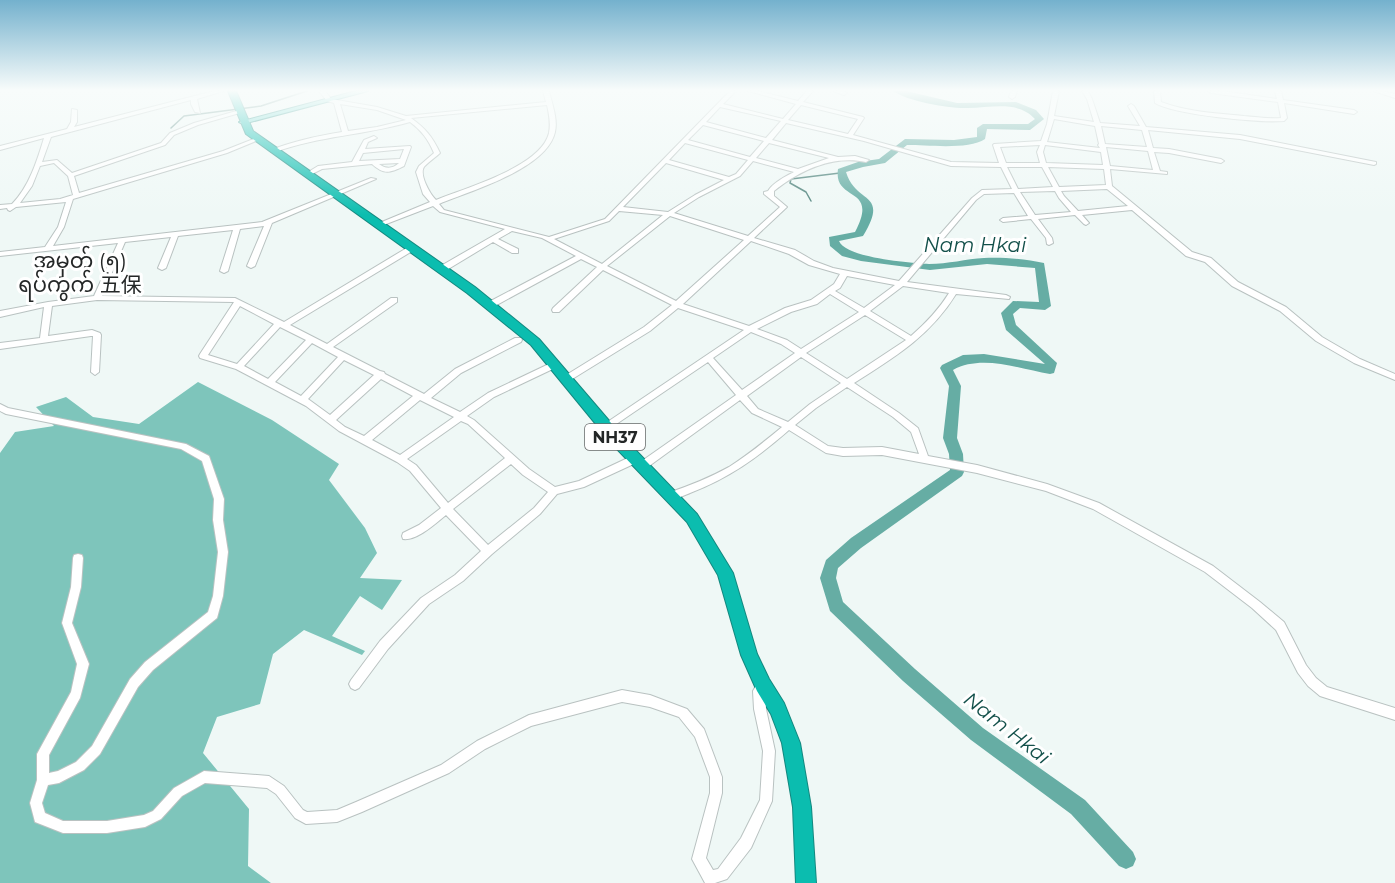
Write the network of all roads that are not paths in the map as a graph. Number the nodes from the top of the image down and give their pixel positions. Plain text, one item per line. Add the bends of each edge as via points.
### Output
1 (64, 132) edge
2 (176, 132) edge
3 (249, 132) edge
4 (344, 132) edge
5 (428, 132) edge
6 (552, 132) edge
7 (692, 132) edge
8 (740, 132) edge
9 (775, 132) edge
10 (830, 132) edge
11 (852, 132) edge
12 (1046, 132) edge
13 (1098, 132) edge
14 (1145, 132) edge
15 (1185, 132) edge
16 (48, 136) junction
17 (849, 137) junction
18 (374, 138) dead end
19 (258, 139) junction
20 (769, 139) junction
21 (866, 140) junction
22 (683, 141) junction
23 (1042, 143) junction
24 (1102, 147) junction
25 (0, 148) edge
26 (1150, 149) junction
27 (273, 151) junction
28 (360, 151) junction
29 (854, 156) junction
30 (839, 159) junction
31 (751, 160) junction
32 (866, 160) dead end
33 (664, 161) junction
34 (1221, 161) dead end
35 (1374, 163) dead end
36 (354, 164) junction
37 (38, 165) junction
38 (1003, 166) junction
39 (1045, 166) junction
40 (1108, 167) junction
41 (797, 171) junction
42 (308, 174) junction
43 (71, 176) junction
44 (373, 179) dead end
45 (729, 179) junction
46 (1109, 187) junction
47 (1058, 189) junction
48 (1015, 190) junction
49 (336, 194) junction
50 (73, 198) junction
51 (433, 202) junction
52 (0, 207) edge
53 (13, 207) junction
54 (1132, 208) junction
55 (618, 209) junction
56 (0, 213) edge
57 (669, 214) junction
58 (1077, 214) junction
59 (1032, 218) junction
60 (1003, 220) dead end
61 (269, 222) junction
62 (1086, 223) dead end
63 (379, 225) junction
64 (237, 226) junction
65 (510, 229) junction
66 (176, 233) junction
67 (548, 238) junction
68 (751, 238) junction
69 (123, 239) junction
70 (494, 240) junction
71 (1050, 243) dead end
72 (48, 248) junction
73 (412, 248) junction
74 (515, 251) dead end
75 (0, 254) edge
76 (581, 256) junction
77 (251, 266) dead end
78 (602, 267) junction
79 (162, 268) dead end
80 (442, 269) junction
81 (224, 271) dead end
82 (844, 274) junction
83 (900, 285) junction
84 (830, 291) junction
85 (954, 291) junction
86 (1006, 297) dead end
87 (97, 298) junction
88 (394, 300) dead end
89 (239, 302) junction
90 (48, 304) junction
91 (490, 305) junction
92 (677, 305) junction
93 (556, 310) dead end
94 (866, 311) junction
95 (0, 314) edge
96 (282, 324) junction
97 (750, 329) junction
98 (44, 339) junction
99 (310, 339) junction
100 (911, 339) junction
101 (518, 340) dead end
102 (0, 346) edge
103 (327, 348) junction
104 (800, 353) junction
105 (343, 356) junction
106 (708, 357) junction
107 (554, 365) junction
108 (239, 367) junction
109 (95, 372) dead end
110 (381, 374) junction
111 (1395, 376) edge
112 (566, 379) junction
113 (269, 383) junction
114 (848, 384) junction
115 (741, 395) junction
116 (422, 396) junction
117 (302, 400) junction
118 (0, 407) edge
119 (459, 416) junction
120 (330, 420) junction
121 (789, 426) junction
122 (606, 427) junction
123 (366, 440) junction
124 (400, 459) junction
125 (511, 459) junction
126 (925, 460) junction
127 (638, 462) junction
128 (554, 491) junction
129 (671, 496) junction
130 (446, 508) junction
131 (407, 536) dead end
132 (488, 551) junction
133 (78, 558) dead end
134 (355, 684) dead end
135 (762, 685) junction
136 (1395, 714) edge
137 (43, 780) junction
138 (806, 883) edge

1 - 16 street
2 - 43 street via 163,144
3 - 19 highway, NH37
4 - 27 street via 291,143
5 - 51 street via 437,153 419,170 426,194
6 - 51 street via 546,147 530,162
7 - 22 street
8 - 20 street
9 - 20 street
10 - 17 street
11 - 17 street
12 - 23 street
13 - 24 street
14 - 26 street
15 - 35 street via 1260,140
16 - 25 street
16 - 37 street
17 - 21 street
18 - 28 street via 366,141
19 - 27 highway, NH37
19 - 50 street
20 - 30 street
20 - 31 street
21 - 29 street
21 - 38 street via 951,164
22 - 31 street
22 - 33 street
23 - 24 street
23 - 38 street via 996,145
23 - 39 street via 1040,152
24 - 26 street
24 - 40 street
26 - 34 street
26 - 40 street via 1161,172
27 - 42 highway, NH37
28 - 36 street
28 - 36 street via 408,146 402,165 391,170 381,169 373,162
29 - 30 street
29 - 32 street
30 - 41 street
31 - 41 street
31 - 45 street
33 - 45 street
33 - 55 street
36 - 42 street via 320,167
37 - 43 street via 56,161
37 - 53 street
38 - 39 street
38 - 48 street
39 - 40 street
39 - 47 street
40 - 46 street
41 - 68 street via 771,190 768,195 784,207
42 - 49 highway, NH37
43 - 50 street via 76,186
44 - 49 street
45 - 57 street
46 - 47 street
46 - 54 street
47 - 48 street
47 - 58 street
48 - 59 street
48 - 83 street via 982,192
49 - 61 street
49 - 63 highway, NH37
50 - 53 street
50 - 72 street
51 - 63 street
51 - 65 street via 442,211
52 - 53 street
53 - 56 street
54 - 58 street
54 - 111 street via 1189,254 1208,260 1235,284 1283,309 1319,339 1357,361
55 - 57 street
55 - 67 street via 607,220
57 - 68 street
57 - 78 street
58 - 59 street
58 - 62 street
59 - 60 street
59 - 71 street
61 - 64 street
61 - 77 street
63 - 73 highway, NH37
64 - 66 street
64 - 81 street
65 - 67 street
65 - 70 street
66 - 69 street
66 - 79 street
67 - 76 street
68 - 82 street
68 - 92 street
69 - 72 street
69 - 87 street
70 - 74 street
70 - 80 street
72 - 75 street
73 - 80 highway, NH37
73 - 96 street
76 - 78 street
76 - 91 street
78 - 92 street
78 - 93 street
80 - 91 highway, NH37
82 - 83 street
82 - 84 street
83 - 85 street
83 - 94 street
84 - 94 street
84 - 97 street via 814,302
85 - 86 street
85 - 100 street via 944,310
87 - 89 street
87 - 90 street
88 - 103 street
89 - 96 street
89 - 108 street via 203,356
90 - 95 street
90 - 98 street
91 - 107 highway, NH37 via 535,342
92 - 97 street
92 - 112 street via 647,329
94 - 100 street
94 - 104 street
96 - 99 street
96 - 108 street
97 - 104 street
97 - 106 street
98 - 102 street
98 - 109 street via 97,335
99 - 103 street
99 - 113 street
100 - 114 street
101 - 116 street via 472,362
103 - 105 street
104 - 114 street
104 - 115 street
105 - 110 street
105 - 117 street
106 - 115 street
106 - 122 street
107 - 112 highway, NH37
107 - 119 street via 491,395
108 - 113 street
110 - 116 street
110 - 120 street
112 - 122 highway, NH37
113 - 117 street
114 - 121 street
114 - 126 street via 915,430
115 - 121 street via 755,411
115 - 127 street
116 - 119 street
116 - 123 street
117 - 120 street
118 - 137 street via 183,446 206,459 219,499 223,552 213,615 149,666 134,683 96,750 80,766 60,777
119 - 124 street
119 - 125 street
120 - 123 street
121 - 126 street via 826,449 882,451
121 - 129 street via 741,464
122 - 127 highway, NH37
123 - 124 street
124 - 130 street via 413,468
125 - 128 street
125 - 130 street
126 - 136 street via 977,469 1096,506 1209,569 1280,626 1302,669 1324,692
127 - 128 street
127 - 129 highway, NH37
128 - 132 street via 537,511
129 - 135 highway, NH37 via 692,518 725,573 739,625
130 - 131 street
130 - 132 street
132 - 134 street via 459,578 425,601
133 - 137 street via 67,623 83,664 76,694 43,754
135 - 137 street via 760,709 769,751 766,801 740,851 722,874 710,878 699,859 716,794 716,777 700,733 683,713 622,696 529,721 444,769 337,816 306,819 269,782 204,777 178,792 146,821 107,827 63,827 40,817 36,803
135 - 138 highway, NH37 via 778,708 791,743 802,807

